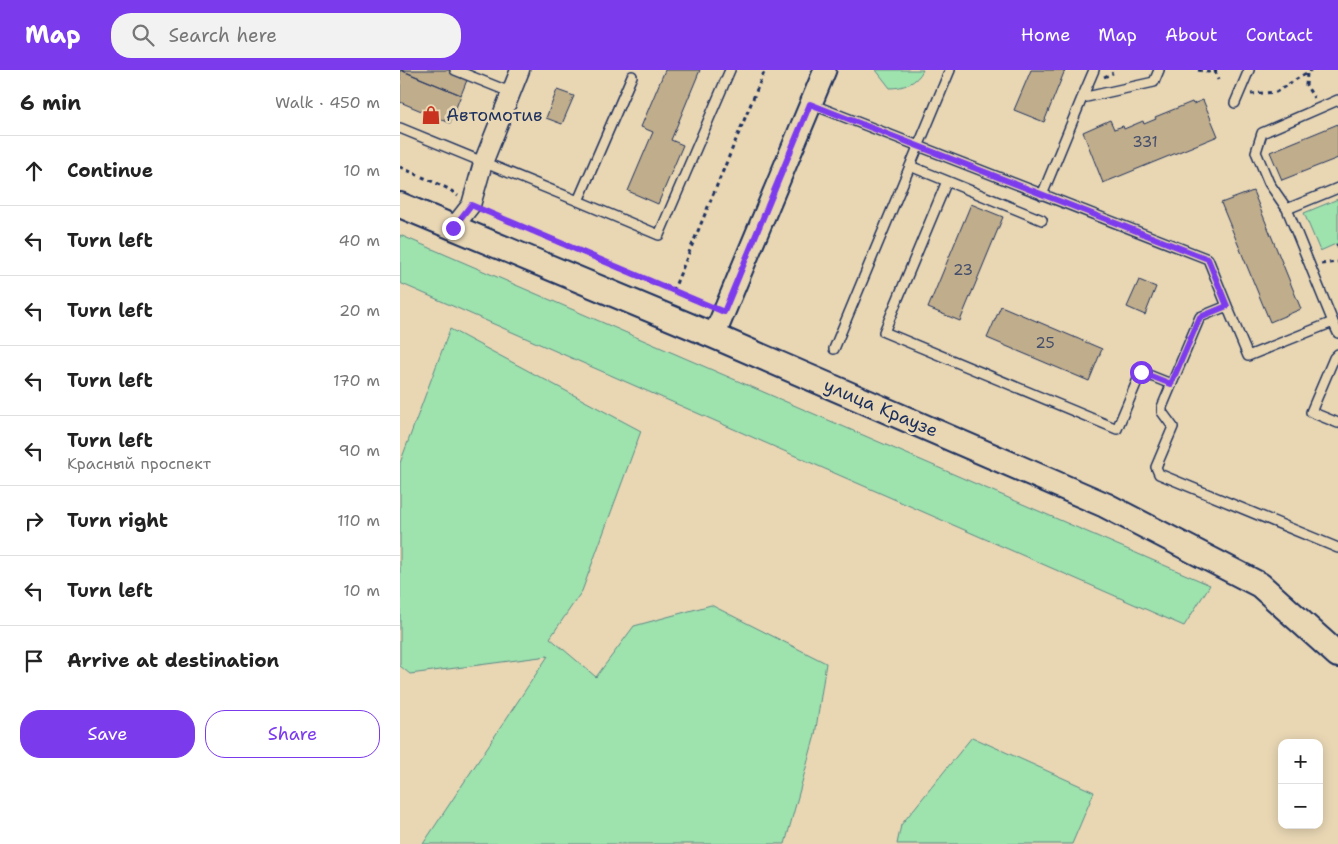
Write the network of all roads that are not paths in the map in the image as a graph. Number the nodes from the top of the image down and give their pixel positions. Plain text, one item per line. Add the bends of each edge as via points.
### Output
1 (455, 70) edge
2 (520, 70) edge
3 (730, 70) edge
4 (825, 70) edge
5 (950, 70) edge
6 (1094, 70) edge
7 (1159, 70) edge
8 (1249, 70) edge
9 (632, 76) dead end
10 (510, 92) junction
11 (1082, 98) junction
12 (1338, 100) edge
13 (1235, 103) dead end
14 (810, 104) junction
15 (400, 128) edge
16 (918, 146) junction
17 (482, 163) junction
18 (910, 166) junction
19 (947, 181) junction
20 (1338, 188) edge
21 (1042, 194) junction
22 (578, 201) junction
23 (400, 205) edge
24 (1287, 209) junction
25 (1042, 220) dead end
26 (453, 228) junction
27 (1227, 306) junction
28 (1333, 322) junction
29 (1338, 333) edge
30 (714, 336) junction
31 (834, 349) dead end
32 (1338, 354) edge
33 (1171, 384) junction
34 (1338, 423) edge
35 (1338, 548) edge
36 (1338, 655) edge

1 - 10 lane
2 - 10 street
3 - 22 lane via 659,236
4 - 14 street
5 - 16 lane
6 - 11 lane
7 - 11 lane via 1154,82
8 - 13 lane
9 - 22 lane
10 - 17 street
11 - 21 lane
12 - 24 lane via 1262,133 1256,152 1269,183
14 - 16 lane
14 - 30 street
15 - 17 lane
16 - 18 lane
16 - 21 lane
17 - 22 lane
17 - 26 street via 471,205
18 - 19 lane
18 - 31 lane
19 - 25 lane
19 - 33 lane via 884,332 1117,430 1141,372
20 - 24 lane
21 - 27 lane via 1208,259
23 - 26 main road, улица Краузе
24 - 28 lane
26 - 30 main road, улица Краузе
27 - 28 lane via 1248,356
27 - 33 lane via 1200,317
28 - 29 lane
30 - 36 main road, улица Краузе via 1105,505 1260,585
32 - 34 lane via 1311,412
33 - 35 lane via 1161,410 1173,427 1156,467 1159,474

